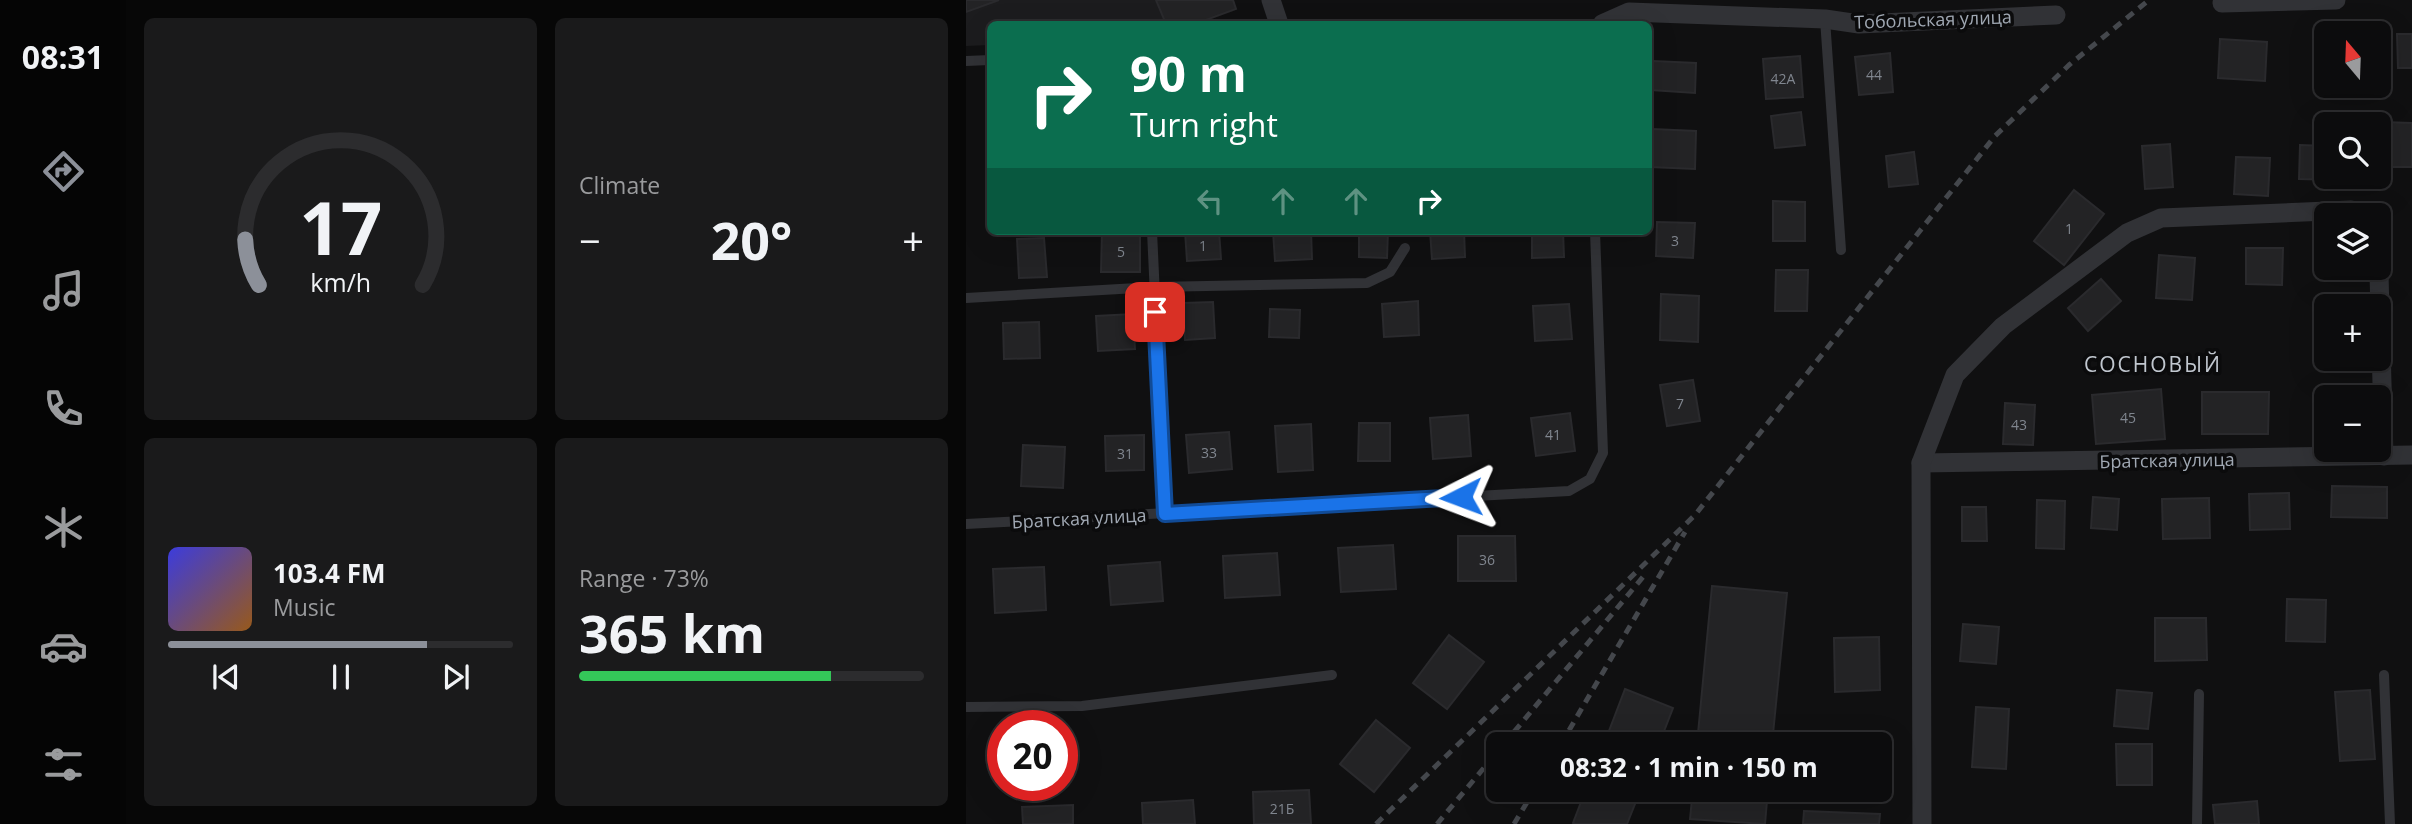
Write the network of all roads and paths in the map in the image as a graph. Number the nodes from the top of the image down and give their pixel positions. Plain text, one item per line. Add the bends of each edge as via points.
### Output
1 (1270, 0) edge
2 (2336, 0) edge
3 (2222, 3) dead end
4 (2056, 15) dead end
5 (1825, 19) junction
6 (1278, 21) edge
7 (1609, 21) edge
8 (987, 60) edge
9 (966, 61) edge
10 (2314, 212) edge
11 (1152, 235) edge
12 (1595, 235) edge
13 (1405, 248) dead end
14 (1841, 250) dead end
15 (2379, 280) edge
16 (1154, 287) junction
17 (966, 298) edge
18 (2382, 385) edge
19 (2412, 455) edge
20 (2391, 456) edge
21 (2314, 457) edge
22 (1921, 463) junction
23 (1165, 514) junction
24 (966, 524) edge
25 (1332, 675) dead end
26 (2384, 675) dead end
27 (2199, 694) dead end
28 (966, 707) edge
29 (1922, 824) edge
30 (2197, 824) edge
31 (2390, 824) edge

1 - 6 street
2 - 3 street
4 - 5 street, Тобольская улица via 1859,24
5 - 7 street, Тобольская улица via 1629,12
5 - 14 lane
8 - 9 lane
10 - 22 street via 2161,218 2127,233 2003,326 1955,375
11 - 16 lane
12 - 23 lane, Братская улица via 1603,453 1590,479 1569,491
13 - 16 lane via 1390,272 1367,283
15 - 18 street
16 - 17 lane
16 - 23 lane
19 - 20 street, Братская улица
21 - 22 street, Братская улица
22 - 29 street
23 - 24 lane, Братская улица
25 - 28 lane via 1082,706
26 - 31 lane
27 - 30 lane

